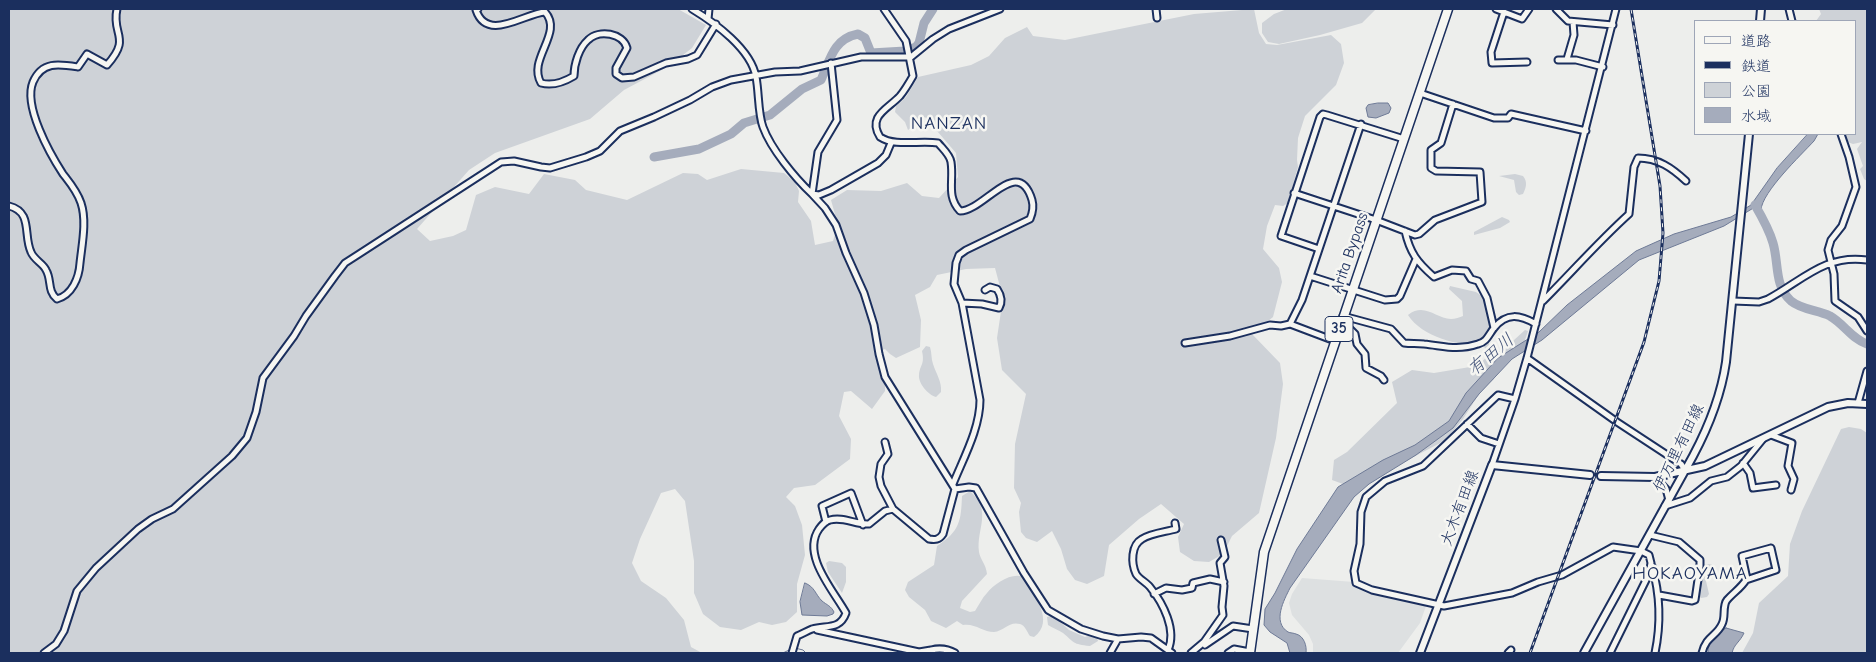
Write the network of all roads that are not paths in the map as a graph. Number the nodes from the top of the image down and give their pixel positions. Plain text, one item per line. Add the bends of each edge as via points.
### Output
1 (117, 9) edge
2 (478, 9) edge
3 (692, 9) edge
4 (709, 9) edge
5 (884, 9) edge
6 (1000, 9) edge
7 (1156, 9) edge
8 (1448, 9) edge
9 (1496, 9) edge
10 (1529, 9) edge
11 (1556, 9) edge
12 (1616, 9) edge
13 (1504, 12) junction
14 (1158, 18) dead end
15 (708, 19) junction
16 (1573, 22) junction
17 (716, 24) junction
18 (1613, 25) junction
19 (910, 55) junction
20 (1567, 59) junction
21 (1558, 60) dead end
22 (1527, 62) dead end
23 (831, 63) junction
24 (1603, 67) junction
25 (756, 75) junction
26 (1420, 93) junction
27 (1453, 104) junction
28 (1361, 124) junction
29 (1586, 131) junction
30 (1749, 135) edge
31 (1841, 135) edge
32 (1404, 139) junction
33 (891, 143) junction
34 (1686, 181) dead end
35 (1294, 193) junction
36 (812, 194) junction
37 (9, 206) edge
38 (1334, 206) junction
39 (1376, 220) junction
40 (1405, 231) junction
41 (1319, 248) junction
42 (1416, 259) junction
43 (1867, 260) edge
44 (1830, 262) junction
45 (1310, 276) junction
46 (985, 290) dead end
47 (1352, 290) junction
48 (1542, 301) junction
49 (1733, 301) junction
50 (962, 303) junction
51 (1343, 316) junction
52 (1290, 324) junction
53 (1340, 324) junction
54 (1536, 324) junction
55 (1494, 328) junction
56 (1867, 331) edge
57 (1335, 341) junction
58 (1185, 343) dead end
59 (1527, 358) junction
60 (1867, 371) edge
61 (1384, 380) dead end
62 (1515, 399) junction
63 (1858, 403) junction
64 (1867, 404) edge
65 (1467, 424) junction
66 (1771, 435) junction
67 (1763, 439) junction
68 (885, 442) dead end
69 (1499, 444) junction
70 (1743, 463) junction
71 (1492, 465) junction
72 (1685, 470) junction
73 (1590, 475) dead end
74 (1601, 476) dead end
75 (1655, 477) junction
76 (1776, 485) dead end
77 (954, 486) junction
78 (1791, 490) dead end
79 (1667, 503) junction
80 (893, 509) junction
81 (826, 522) junction
82 (1175, 523) dead end
83 (863, 525) junction
84 (1650, 535) junction
85 (1222, 540) dead end
86 (1641, 551) junction
87 (1651, 563) junction
88 (1747, 579) junction
89 (1224, 582) junction
90 (1154, 594) junction
91 (1659, 595) junction
92 (1438, 606) junction
93 (811, 629) junction
94 (1253, 629) junction
95 (1118, 639) junction
96 (930, 651) edge
97 (1170, 652) edge
98 (44, 653) edge
99 (792, 653) edge
100 (955, 653) edge
101 (1110, 653) edge
102 (1192, 653) edge
103 (1197, 653) edge
104 (1228, 653) edge
105 (1250, 653) edge
106 (1420, 653) edge
107 (1584, 653) edge
108 (1610, 653) edge
109 (1655, 653) edge
110 (1702, 653) edge

1 - 37 street via 121,41 107,65 87,54 78,67 46,66 31,86 34,112 43,135 83,208 80,269 75,283 64,297 57,299 51,293 46,269 30,252 23,215
2 - 17 street via 479,17 486,23 500,26 545,12 550,27 537,70 541,83 547,85 574,76 582,48 593,36 606,34 624,41 627,48 616,74 628,78 697,55
3 - 15 street
4 - 15 street
5 - 19 street via 906,41
6 - 19 street via 949,29
7 - 14 street
8 - 26 highway, Arita Bypass / 35
9 - 13 street
10 - 13 street via 1522,18
11 - 16 street
12 - 18 street
13 - 22 street via 1491,52 1492,63
15 - 17 street
16 - 18 street
16 - 20 street via 1574,35
17 - 25 street via 747,58
18 - 24 street
19 - 23 street via 865,57
19 - 33 street via 913,76 900,96 884,109 877,120 876,129 880,137
20 - 21 street
20 - 24 street
23 - 25 street via 800,71
23 - 36 street via 837,120 818,152
24 - 29 street
25 - 36 street via 762,124 767,137
25 - 98 street via 712,87 620,131 600,150 586,157 550,168 514,161 501,162 345,263 263,378 247,438 232,456 172,509 138,529 96,568 77,591 64,631 56,644
26 - 27 street
26 - 32 highway, Arita Bypass / 35
27 - 29 street via 1494,118 1508,118 1511,114
27 - 40 street via 1441,143 1432,150 1431,168 1436,171 1480,172 1482,202 1435,220 1419,234
28 - 32 street
28 - 35 street via 1327,114 1320,117
28 - 38 street
29 - 48 street
30 - 49 main road, 伊万里有田線
31 - 44 street via 1856,187 1842,226 1831,240 1828,250
32 - 39 highway, Arita Bypass / 35
33 - 36 street via 886,156 878,163 831,190
33 - 50 street via 938,143 951,162 951,195 960,211 970,210 1012,182 1025,186 1030,196 1033,206 1030,219 959,255 954,284
34 - 48 street via 1661,162 1638,158 1634,167 1629,214
35 - 38 street
35 - 41 street via 1281,236
36 - 77 street via 836,225 864,293 886,377
38 - 39 street
38 - 41 street
39 - 40 street
39 - 47 highway, Arita Bypass / 35
40 - 42 street
41 - 45 street
42 - 47 street via 1397,299 1385,300
42 - 55 street via 1434,277 1452,270 1466,271 1471,279 1478,281 1487,298
43 - 44 street via 1850,258
44 - 49 street via 1768,299
44 - 56 street via 1835,301 1858,317
45 - 47 street
45 - 52 street
46 - 50 street via 990,287 1001,294 999,308
47 - 51 highway, Arita Bypass / 35
48 - 54 street
49 - 72 main road, 伊万里有田線 via 1722,388 1708,426
50 - 77 street via 980,412
51 - 53 highway, Arita Bypass / 35
51 - 55 street via 1391,329 1404,343 1450,349 1479,344 1489,337
52 - 57 street
52 - 58 street via 1270,325
53 - 57 highway, Arita Bypass / 35
53 - 61 street via 1355,334 1357,344 1365,354 1366,368
54 - 55 street via 1514,316
54 - 59 street
57 - 94 highway, Arita Bypass / 35 via 1264,552
59 - 62 street
59 - 72 street via 1681,464
60 - 63 street
62 - 65 street via 1498,395
62 - 69 street
63 - 64 main road
63 - 66 main road via 1828,407
65 - 69 street via 1481,438
65 - 92 street via 1423,466 1385,481 1374,489 1366,497 1361,512 1360,544 1354,571 1356,583
66 - 67 main road
66 - 78 street via 1792,443 1788,466 1794,479
67 - 70 street
67 - 72 main road via 1714,462
68 - 80 street via 888,454 881,464 879,481
69 - 71 street
70 - 76 street via 1750,473 1753,488
70 - 79 street via 1727,477 1711,481 1690,498
71 - 73 main road, 大木有田線
71 - 92 main road, 大木有田線
72 - 75 main road
72 - 79 main road, 伊万里有田線
74 - 75 main road
75 - 79 street via 1666,489
77 - 80 street via 944,534 940,538 929,540
77 - 95 street via 976,488 1048,610 1081,629
79 - 84 main road, 伊万里有田線
80 - 83 street
81 - 83 street via 841,519
81 - 83 street via 822,506 851,493
81 - 93 street via 817,532 815,556 819,570 846,613 843,621 836,625
82 - 90 street via 1176,529 1142,539 1134,552 1137,576
84 - 86 main road, 伊万里有田線
84 - 91 street via 1679,542 1700,560 1695,600
85 - 89 street via 1225,557 1220,562
86 - 87 street via 1649,555
86 - 92 street via 1613,547 1562,575 1512,593
86 - 107 main road, 伊万里有田線
87 - 91 street
87 - 108 street via 1646,581
88 - 88 street via 1776,570 1771,548 1742,556
88 - 110 street via 1727,600 1722,626 1708,639
89 - 90 street via 1210,579 1193,583 1192,588 1166,588
89 - 102 street via 1222,618
90 - 97 street via 1169,620
91 - 109 street
92 - 106 main road, 大木有田線
93 - 96 street via 919,652
93 - 99 street via 797,636
94 - 103 street via 1232,626
94 - 105 highway, Arita Bypass / 35
95 - 97 street via 1151,638
95 - 101 street
96 - 100 street via 936,648
104 - 105 street via 1234,649

